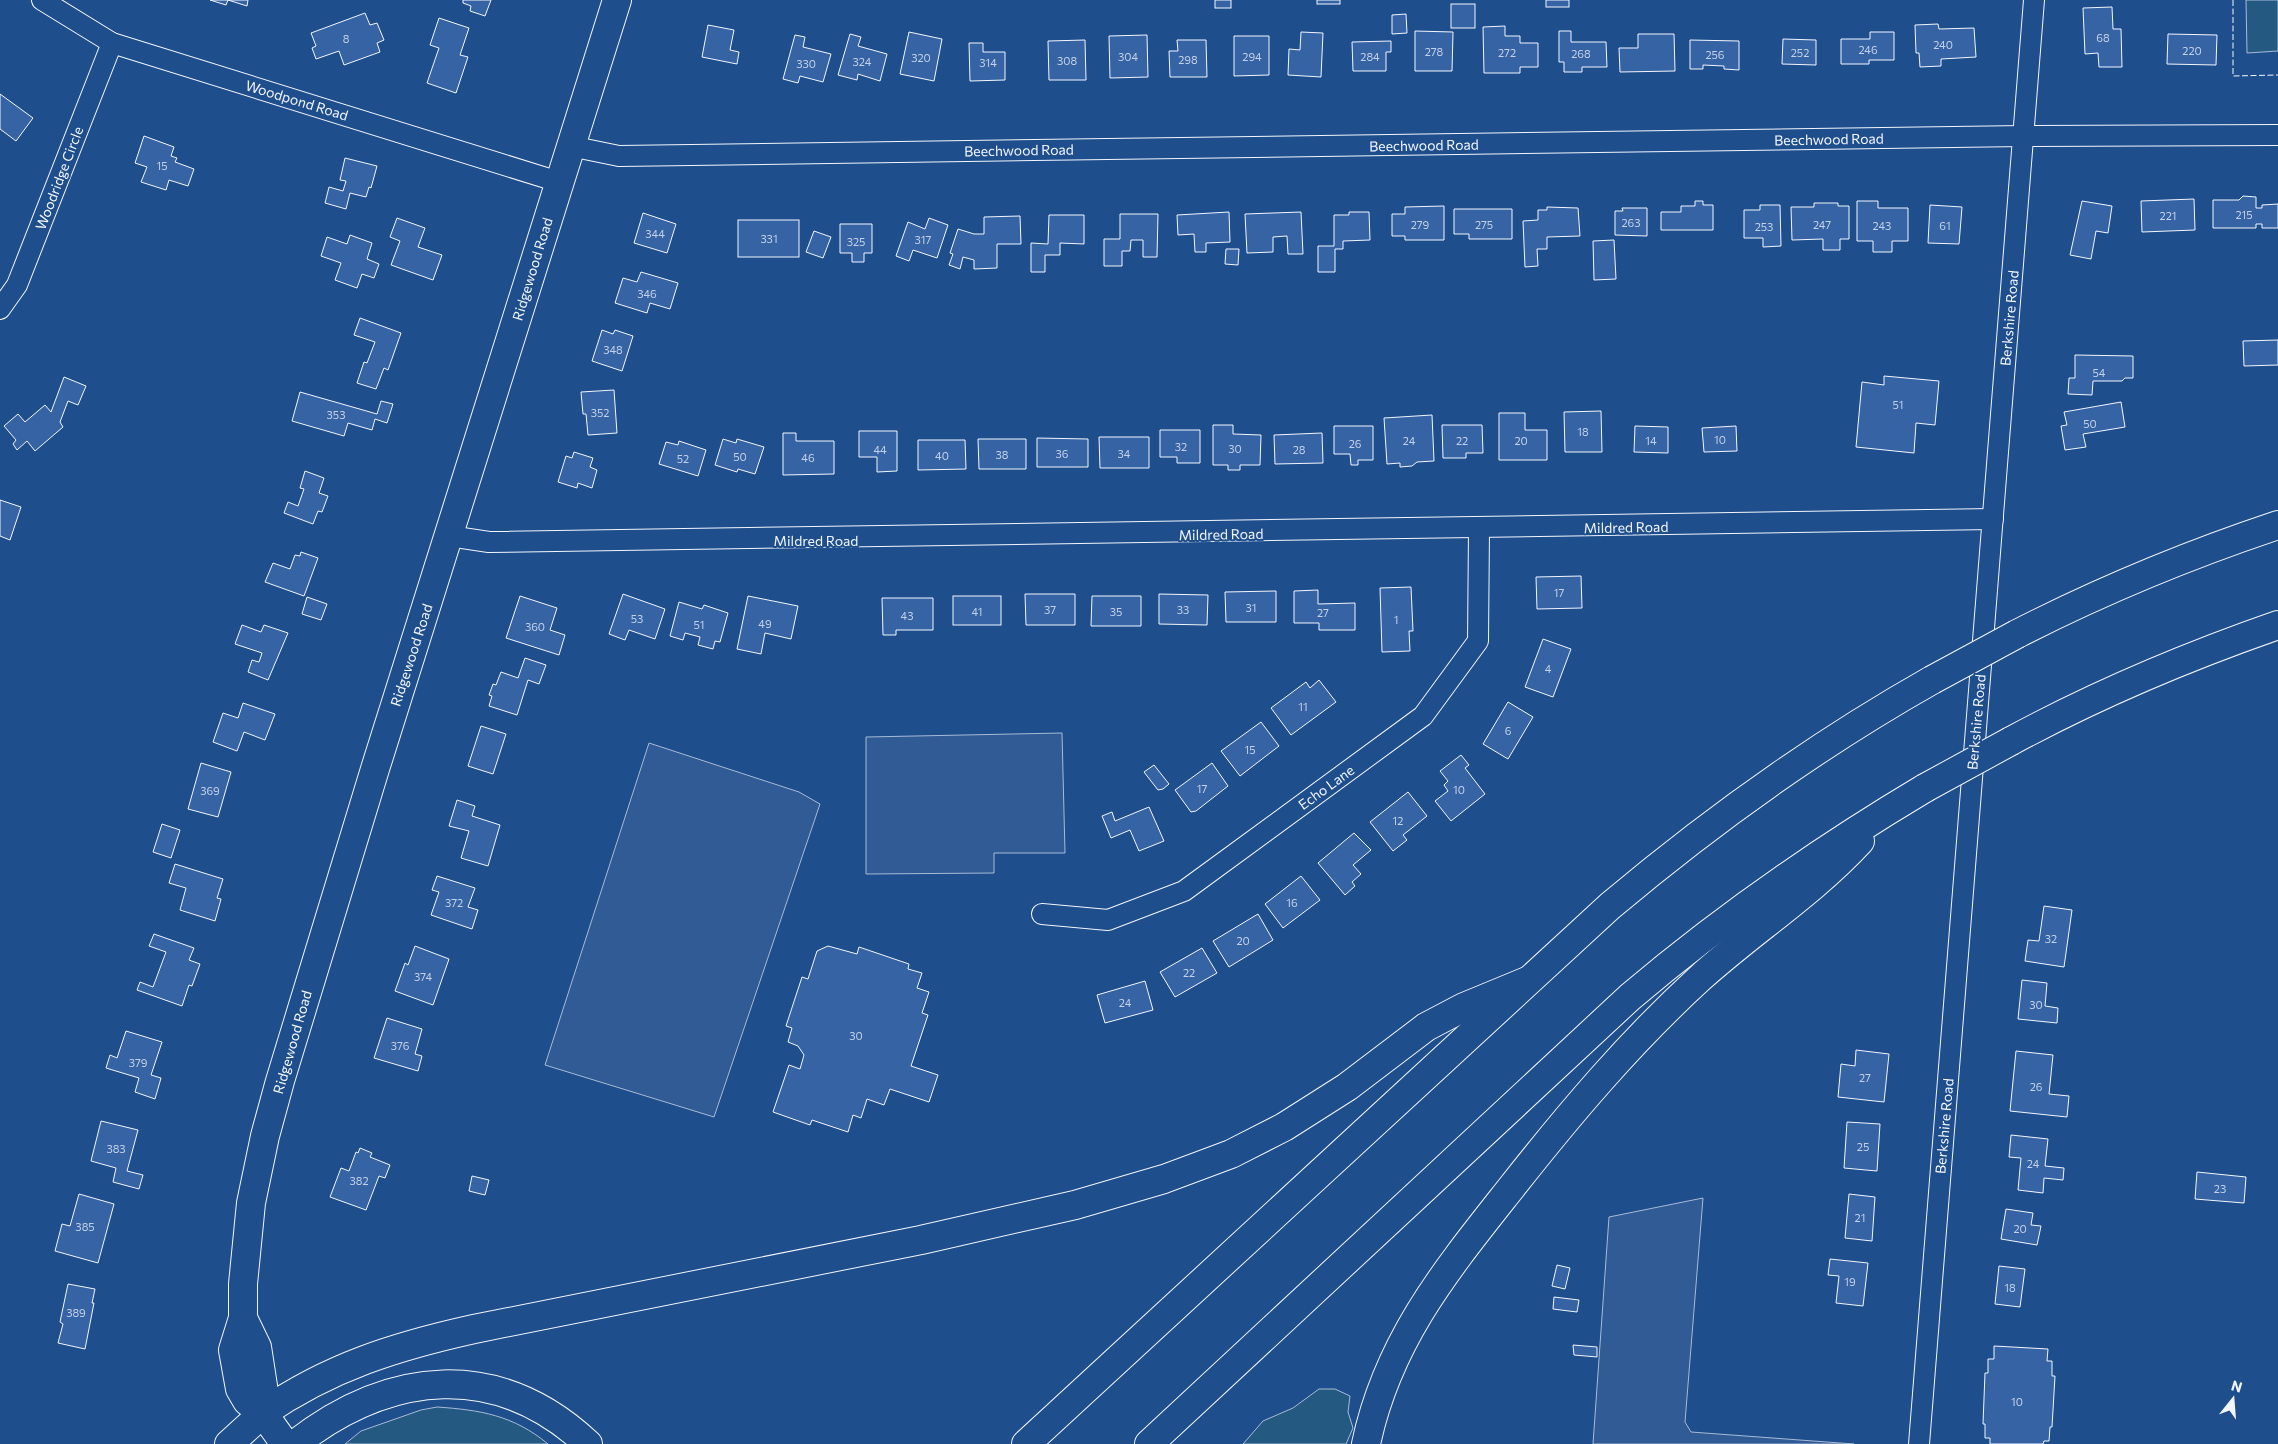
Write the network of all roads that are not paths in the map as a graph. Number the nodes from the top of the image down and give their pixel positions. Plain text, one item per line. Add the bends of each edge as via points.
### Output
1 (42, 0) edge
2 (617, 0) edge
3 (2034, 0) edge
4 (112, 43) junction
5 (2278, 135) edge
6 (2024, 136) junction
7 (570, 146) junction
8 (559, 182) junction
9 (0, 309) edge
10 (1993, 519) junction
11 (2278, 525) edge
12 (1479, 530) junction
13 (449, 536) junction
14 (2278, 625) edge
15 (1884, 813) junction
16 (1042, 914) dead end
17 (1527, 981) junction
18 (263, 1413) junction
19 (229, 1444) edge
20 (285, 1444) edge
21 (295, 1444) edge
22 (588, 1444) edge
23 (1026, 1444) edge
24 (1149, 1444) edge
25 (1366, 1444) edge
26 (1919, 1444) edge

1 - 4 street, Woodpond Road
2 - 7 main road, Ridgewood Road
3 - 6 street, Berkshire Road
4 - 8 street, Woodpond Road
4 - 9 street, Woodridge Circle via 17,285
5 - 6 street, Beechwood Road
6 - 7 street, Beechwood Road via 619,156
6 - 10 street, Berkshire Road
7 - 8 main road, Ridgewood Road
8 - 13 main road, Ridgewood Road
10 - 12 street, Mildred Road
10 - 26 street, Berkshire Road
11 - 17 main road, bridge via 2168,564 2106,591 2017,634 1839,735 1724,815 1610,906
12 - 13 street, Mildred Road via 853,540 489,542
12 - 16 street, Echo Lane via 1478,640 1423,716 1184,891 1108,920
13 - 18 main road, Ridgewood Road via 361,814 266,1136 252,1203 244,1268 243,1318 233,1350 240,1389 247,1401
14 - 15 main road, bridge via 2117,688 2011,741
15 - 24 main road via 1745,906 1630,997
15 - 25 main road via 1828,873 1725,956 1650,1025 1591,1089 1415,1318 1385,1379
17 - 18 main road via 1426,1027 1347,1087 1277,1131 1231,1154 1164,1179 1075,1205 921,1240 414,1343 349,1364
17 - 23 main road
18 - 19 main road
18 - 20 main road, Ridgewood Road
21 - 22 main road via 342,1414 377,1397 403,1389 445,1384 487,1388 515,1395 551,1414

